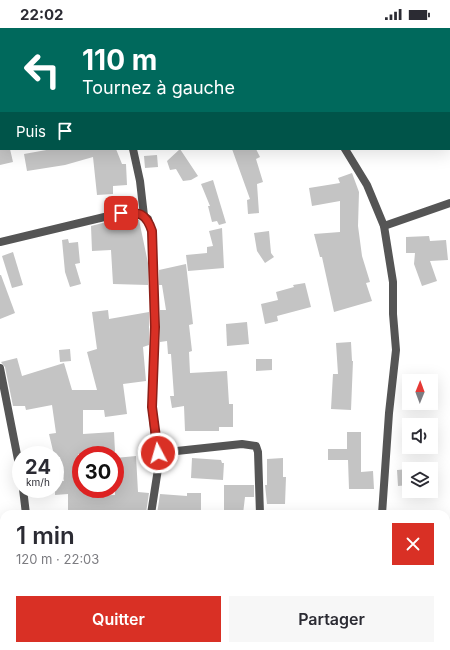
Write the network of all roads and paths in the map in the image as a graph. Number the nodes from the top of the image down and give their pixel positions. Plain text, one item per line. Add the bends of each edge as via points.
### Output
1 (133, 150) edge
2 (346, 150) edge
3 (450, 203) edge
4 (144, 216) junction
5 (384, 226) junction
6 (0, 242) edge
7 (0, 368) edge
8 (15, 446) edge
9 (158, 453) junction
10 (24, 498) edge
11 (26, 510) edge
12 (152, 510) edge
13 (260, 510) edge
14 (382, 510) edge

1 - 4 street
2 - 5 street via 367,184
3 - 5 street
4 - 6 street via 121,213
4 - 9 street via 148,219 152,231 155,327 152,407
5 - 14 street via 393,282 396,350
7 - 8 street
9 - 12 street
9 - 13 street via 242,444 256,446
10 - 11 street

